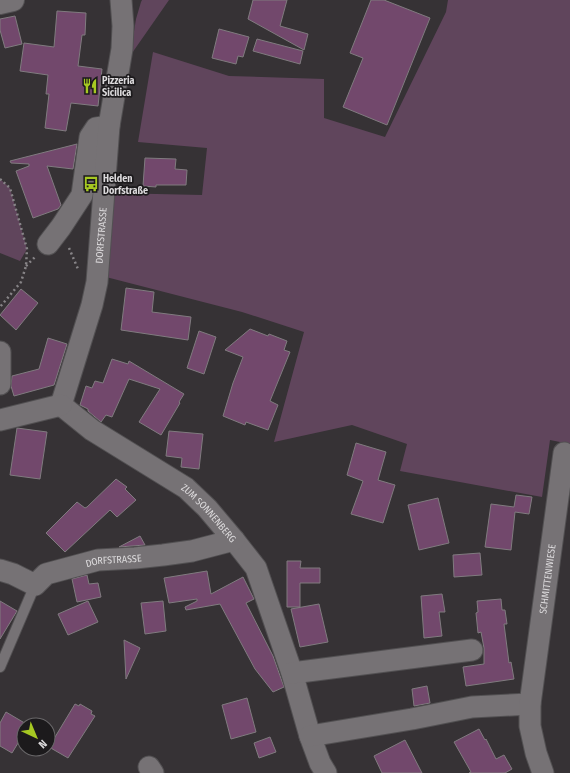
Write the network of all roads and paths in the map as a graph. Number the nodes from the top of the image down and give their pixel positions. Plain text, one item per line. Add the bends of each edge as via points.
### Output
1 (13, 0) edge
2 (121, 0) edge
3 (0, 3) edge
4 (109, 126) junction
5 (0, 179) edge
6 (62, 227) junction
7 (48, 244) dead end
8 (80, 275) dead end
9 (0, 308) edge
10 (0, 352) edge
11 (0, 384) edge
12 (60, 405) junction
13 (0, 420) edge
14 (564, 453) dead end
15 (234, 540) junction
16 (0, 570) edge
17 (35, 585) junction
18 (472, 650) dead end
19 (0, 667) edge
20 (292, 673) junction
21 (530, 704) junction
22 (310, 736) junction
23 (326, 773) edge
24 (543, 773) edge

1 - 3 main road
2 - 4 street, DORFSTRASSE via 122,49
4 - 6 street via 96,128 90,137 82,195
4 - 12 street, DORFSTRASSE via 97,282
5 - 9 path via 10,188 26,249 26,266 20,282
6 - 7 street
6 - 8 path
10 - 11 street
12 - 13 street
12 - 15 street, ZUM SONNENBERG via 92,430 186,488
14 - 21 street, SCHMITTENWIESE
15 - 17 street, DORFSTRASSE via 163,555 98,560 46,574
15 - 20 street, ZUM SONNENBERG via 256,568
16 - 17 street
17 - 19 lane
18 - 20 street
20 - 22 street, ZUM SONNENBERG
21 - 22 street via 472,708
21 - 24 street, SCHMITTENWIESE via 530,726
22 - 23 street, ZUM SONNENBERG

